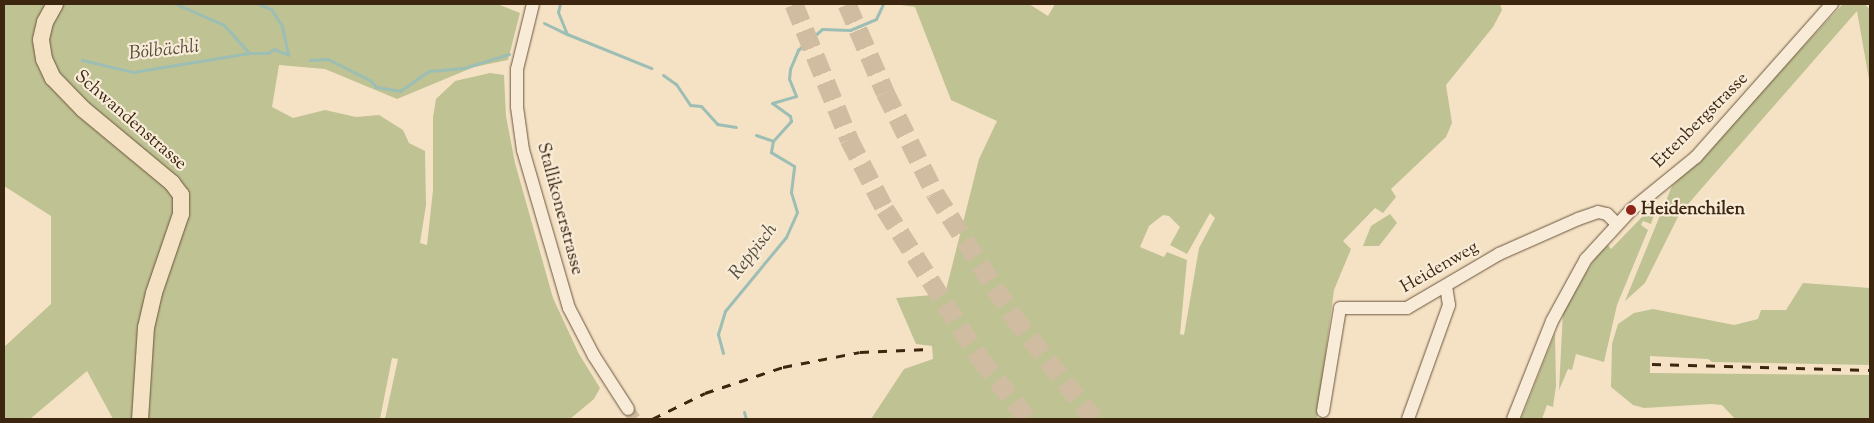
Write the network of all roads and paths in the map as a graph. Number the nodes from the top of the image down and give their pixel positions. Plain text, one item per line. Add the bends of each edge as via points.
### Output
1 (55, 4) edge
2 (533, 4) edge
3 (1832, 4) edge
4 (1617, 224) junction
5 (1446, 287) junction
6 (628, 408) tunnel mouth
7 (1323, 411) dead end
8 (140, 419) edge
9 (1408, 419) edge
10 (1513, 419) edge

1 - 8 main road, Schwandenstrasse via 45,22 41,40 44,59 53,78 83,110 172,183 180,195 181,214 146,327
2 - 6 street, Stallikonerstrasse via 517,69 517,107 523,150 569,308 594,356
3 - 4 street, Ettenbergstrasse via 1696,156
4 - 5 street, Heidenweg via 1607,214 1598,212 1499,254
4 - 10 street, Ettenbergstrasse via 1586,259 1566,293
5 - 7 street, Heidenweg via 1406,308 1340,308
5 - 9 street via 1449,305

